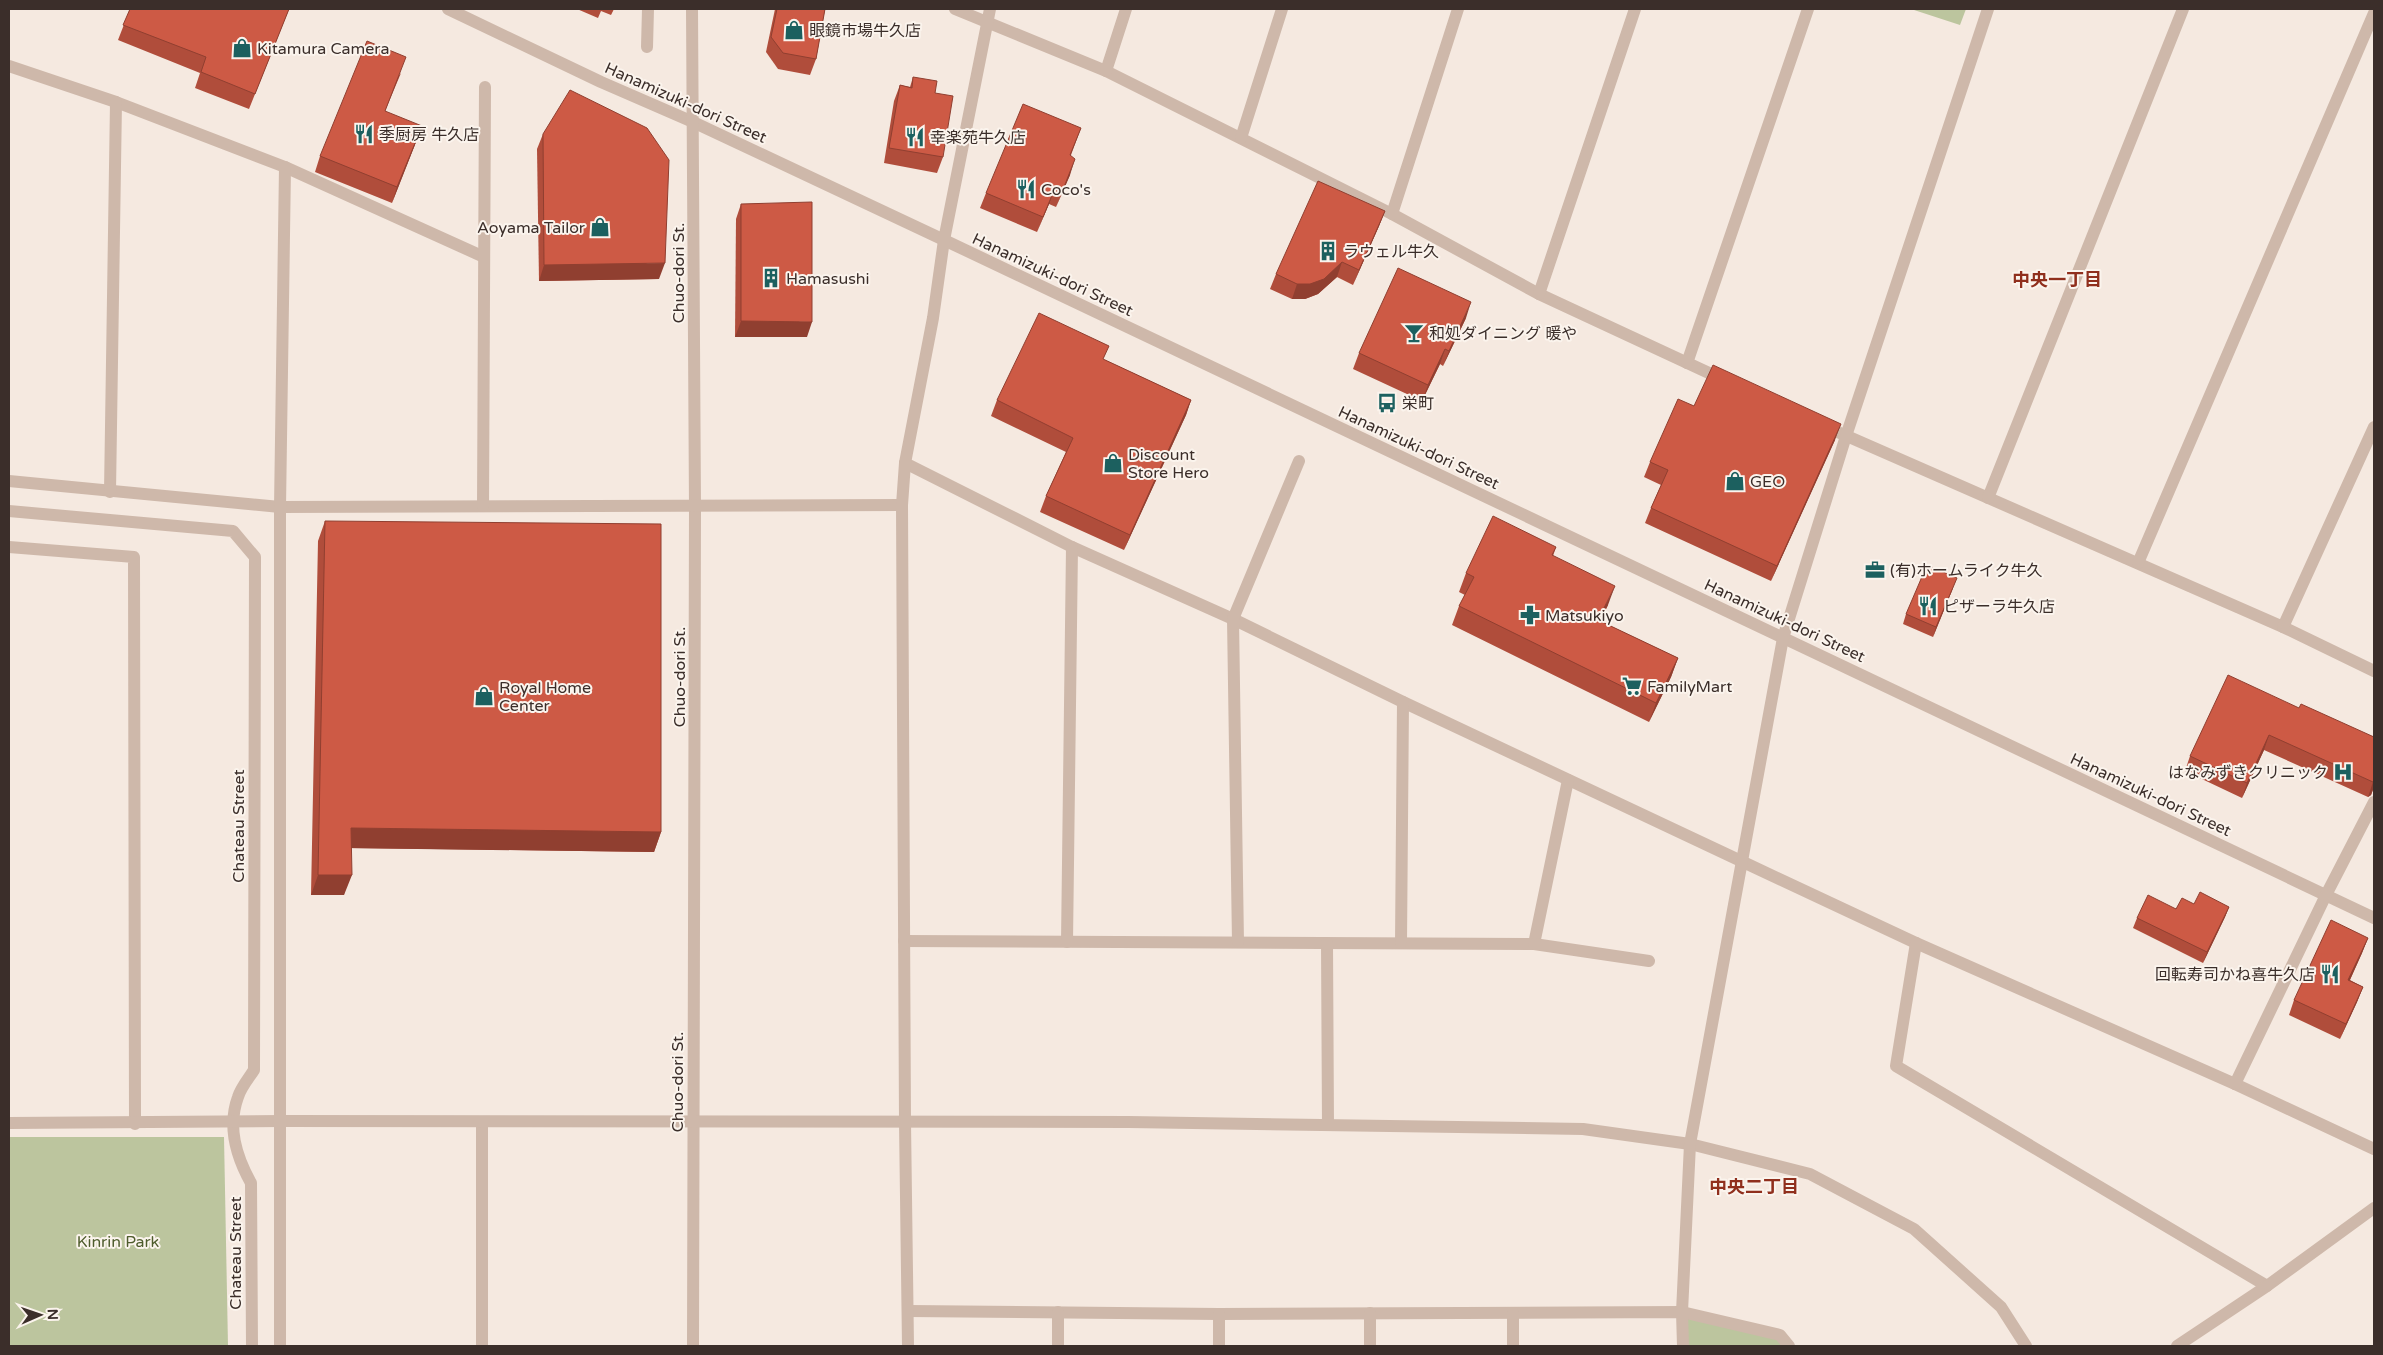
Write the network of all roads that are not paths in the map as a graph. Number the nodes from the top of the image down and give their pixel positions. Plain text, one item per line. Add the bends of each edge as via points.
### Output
1 (448, 9) edge
2 (648, 9) edge
3 (692, 9) edge
4 (955, 9) edge
5 (990, 9) edge
6 (1126, 9) edge
7 (1282, 9) edge
8 (1458, 9) edge
9 (1634, 9) edge
10 (1808, 9) edge
11 (1988, 9) edge
12 (2183, 9) edge
13 (2374, 13) edge
14 (987, 23) junction
15 (647, 47) dead end
16 (9, 66) edge
17 (1106, 71) junction
18 (484, 87) dead end
19 (116, 102) junction
20 (693, 122) junction
21 (1240, 138) junction
22 (285, 167) junction
23 (1392, 214) junction
24 (944, 240) junction
25 (484, 256) junction
26 (1539, 294) junction
27 (1687, 363) junction
28 (1740, 387) edge
29 (1811, 420) edge
30 (2374, 427) edge
31 (1846, 436) junction
32 (1299, 461) dead end
33 (905, 463) junction
34 (9, 481) edge
35 (110, 492) junction
36 (1988, 498) junction
37 (902, 505) junction
38 (483, 506) junction
39 (280, 507) junction
40 (695, 507) junction
41 (9, 511) edge
42 (9, 547) edge
43 (1072, 547) junction
44 (2138, 563) junction
45 (1233, 619) junction
46 (2283, 627) junction
47 (1783, 638) junction
48 (2374, 671) edge
49 (1403, 702) junction
50 (1568, 780) junction
51 (2374, 802) edge
52 (1740, 861) junction
53 (2326, 896) junction
54 (2374, 918) edge
55 (904, 941) junction
56 (1067, 942) junction
57 (1238, 942) junction
58 (1327, 943) junction
59 (1401, 943) junction
60 (1916, 943) junction
61 (1534, 944) junction
62 (1649, 961) dead end
63 (2235, 1084) junction
64 (281, 1121) junction
65 (232, 1122) junction
66 (482, 1122) junction
67 (693, 1122) junction
68 (905, 1122) junction
69 (9, 1123) edge
70 (135, 1124) junction
71 (1328, 1125) junction
72 (1690, 1144) junction
73 (2374, 1149) edge
74 (2374, 1208) edge
75 (2267, 1286) junction
76 (908, 1311) junction
77 (1058, 1312) junction
78 (1682, 1312) junction
79 (1370, 1313) junction
80 (1513, 1313) junction
81 (1220, 1314) junction
82 (252, 1346) edge
83 (280, 1346) edge
84 (482, 1346) edge
85 (693, 1346) edge
86 (908, 1346) edge
87 (1058, 1346) edge
88 (1220, 1346) edge
89 (1370, 1346) edge
90 (1513, 1346) edge
91 (1683, 1346) edge
92 (1789, 1346) edge
93 (2026, 1346) edge
94 (2177, 1346) edge

1 - 20 street, Hanamizuki-dori Street
2 - 15 street
3 - 20 street, Chuo-dori St.
4 - 14 street
5 - 14 street
6 - 17 street
7 - 21 street
8 - 23 street
9 - 26 street
10 - 27 street
11 - 31 street
12 - 36 street
13 - 44 street
14 - 17 street
14 - 24 street
16 - 19 street
17 - 21 street
18 - 25 street
19 - 22 street
19 - 35 street
20 - 24 street, Hanamizuki-dori Street
20 - 40 street, Chuo-dori St.
21 - 23 street
22 - 25 street
22 - 39 street
23 - 26 street
24 - 33 street via 933,318
24 - 47 street, Hanamizuki-dori Street
25 - 38 street
26 - 27 street
27 - 28 street
29 - 31 street
30 - 46 street
31 - 36 street
31 - 47 street
32 - 45 street
33 - 37 street
33 - 43 street
34 - 35 street
35 - 39 street
36 - 44 street
37 - 40 street
37 - 55 street
38 - 39 street
38 - 40 street
39 - 64 street
40 - 67 street, Chuo-dori St.
41 - 65 street, Chateau Street via 233,531 255,557 254,1070 238,1096
42 - 70 street via 134,557
43 - 45 street
43 - 56 street
44 - 46 street
45 - 49 street
45 - 57 street
46 - 48 street
47 - 52 street
47 - 53 street, Hanamizuki-dori Street
49 - 50 street
49 - 59 street
50 - 52 street
50 - 61 street
51 - 53 street
52 - 60 street
52 - 72 street
53 - 54 street, Hanamizuki-dori Street
53 - 63 street
55 - 56 street
55 - 68 street
56 - 57 street
57 - 58 street
58 - 59 street
58 - 71 street
59 - 61 street
60 - 63 street
60 - 75 street via 1896,1066
61 - 62 street
63 - 73 street
64 - 65 street
64 - 66 street
64 - 83 street
65 - 70 street
65 - 82 street, Chateau Street via 238,1160 251,1183
66 - 67 street
66 - 84 street
67 - 68 street
67 - 85 street, Chuo-dori St.
68 - 71 street
68 - 76 street
69 - 70 street
71 - 72 street via 1583,1129
72 - 78 street
72 - 93 street via 1810,1174 1914,1230 2001,1307
74 - 75 street
75 - 94 street
76 - 77 street
76 - 86 street
77 - 81 street
77 - 87 street
78 - 80 street
78 - 91 street
78 - 92 street via 1780,1335
79 - 80 street
79 - 81 street
79 - 89 street
80 - 90 street
81 - 88 street

